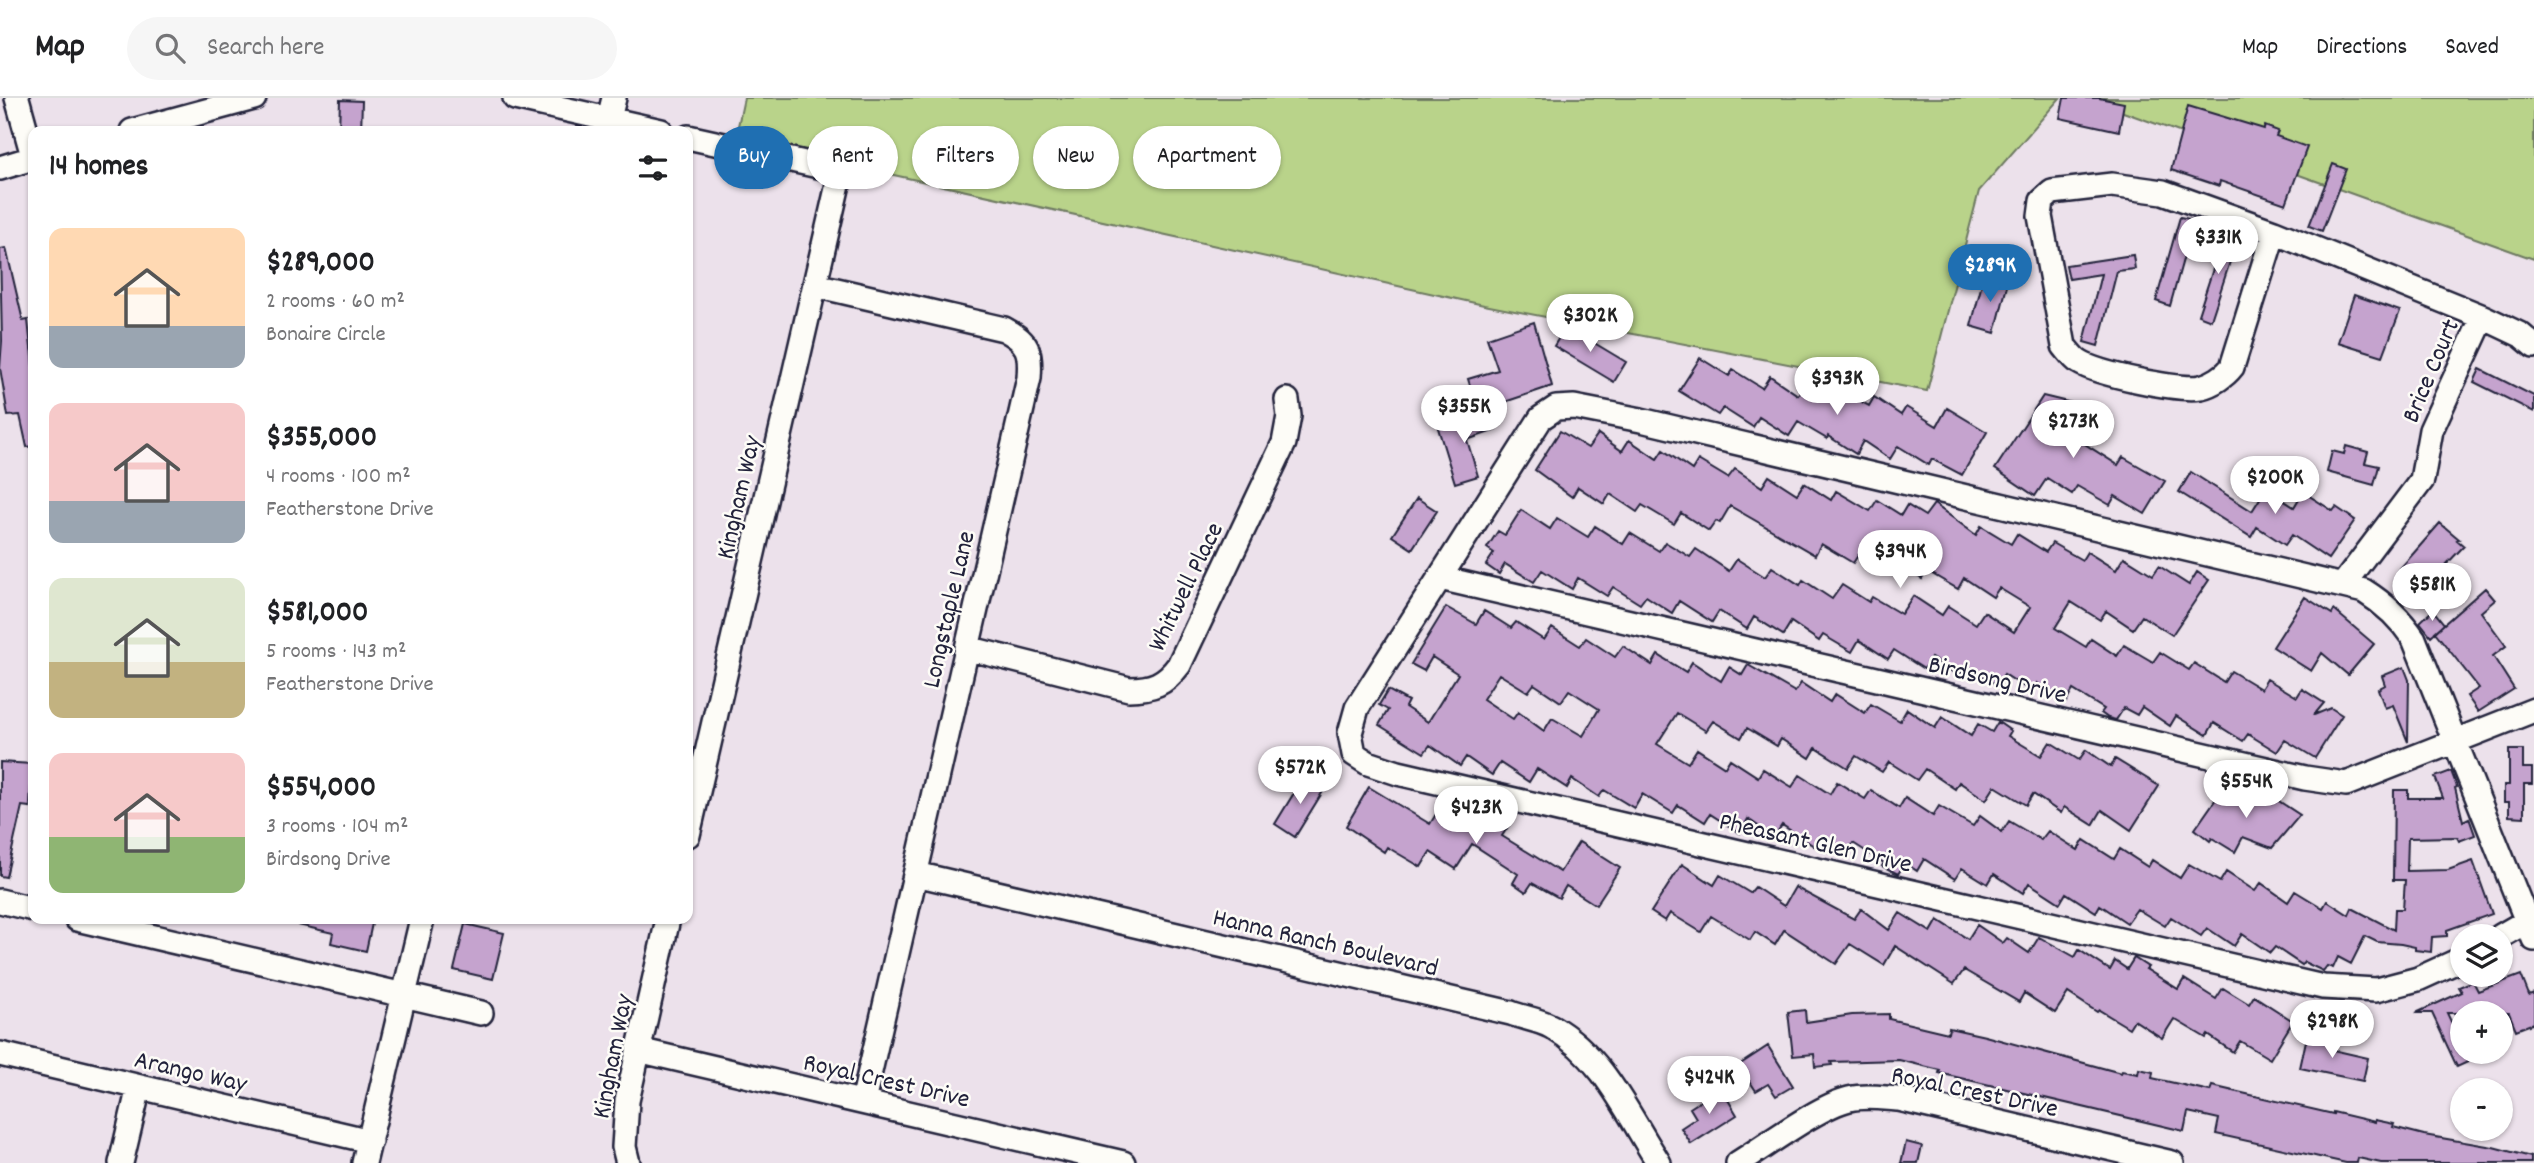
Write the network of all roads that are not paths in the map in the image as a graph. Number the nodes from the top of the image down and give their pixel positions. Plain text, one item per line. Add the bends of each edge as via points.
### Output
1 (18, 98) edge
2 (253, 98) edge
3 (515, 98) edge
4 (609, 116) edge
5 (150, 126) edge
6 (644, 126) edge
7 (28, 137) edge
8 (693, 138) edge
9 (28, 159) edge
10 (0, 168) edge
11 (2274, 232) junction
12 (815, 285) junction
13 (2483, 317) junction
14 (2534, 346) edge
15 (1287, 400) dead end
16 (1440, 578) junction
17 (2342, 586) junction
18 (967, 648) junction
19 (2534, 710) edge
20 (2456, 741) junction
21 (693, 813) edge
22 (916, 874) junction
23 (0, 901) edge
24 (28, 908) edge
25 (124, 924) edge
26 (421, 924) edge
27 (667, 924) edge
28 (162, 928) edge
29 (2530, 930) edge
30 (2450, 964) edge
31 (404, 995) junction
32 (481, 1013) dead end
33 (638, 1050) junction
34 (0, 1054) edge
35 (139, 1087) junction
36 (863, 1102) junction
37 (367, 1152) edge
38 (121, 1163) edge
39 (628, 1163) edge
40 (1123, 1163) edge
41 (1660, 1163) edge
42 (1738, 1163) edge
43 (2172, 1163) edge

1 - 7 street
2 - 5 street
3 - 4 street
4 - 6 street
8 - 12 street, Kingham Way via 841,171
9 - 10 street
11 - 11 street via 2226,375 2202,387 2169,386 2089,368 2064,346 2040,216 2042,201 2052,192 2112,185 2163,192
11 - 13 street
12 - 18 street, Longstaple Lane via 1004,329 1028,348 1029,378
12 - 21 street, Kingham Way
13 - 14 street
13 - 17 street, Brice Court via 2431,430 2421,480
15 - 18 street, Whitwell Place via 1284,443 1170,677 1157,686 1129,689
16 - 17 street, Pheasant Glen Drive via 1541,418 1556,408 1574,407
16 - 20 street, Birdsong Drive via 2305,778 2346,784
16 - 30 street, Pheasant Glen Drive via 1357,708 1350,733 1354,754 1368,763 2323,987 2376,989 2418,979
17 - 20 street, Pheasant Glen Drive via 2364,591 2405,625
18 - 22 street, Longstaple Lane
19 - 20 street, Birdsong Drive
20 - 29 street, Pheasant Glen Drive
22 - 36 street, Longstaple Lane
22 - 41 street, Hanna Ranch Boulevard via 1511,1013 1550,1026 1579,1045 1601,1070
23 - 24 street
25 - 28 street
26 - 31 street
27 - 33 street, Kingham Way
28 - 31 street
31 - 32 street
31 - 37 street
33 - 36 street, Royal Crest Drive
33 - 39 street, Kingham Way via 624,1125
34 - 35 street, Arango Way
35 - 37 street, Arango Way
35 - 38 street
36 - 40 street, Royal Crest Drive
42 - 43 street, Royal Crest Drive via 1822,1111 1849,1099 1872,1097 1899,1099

